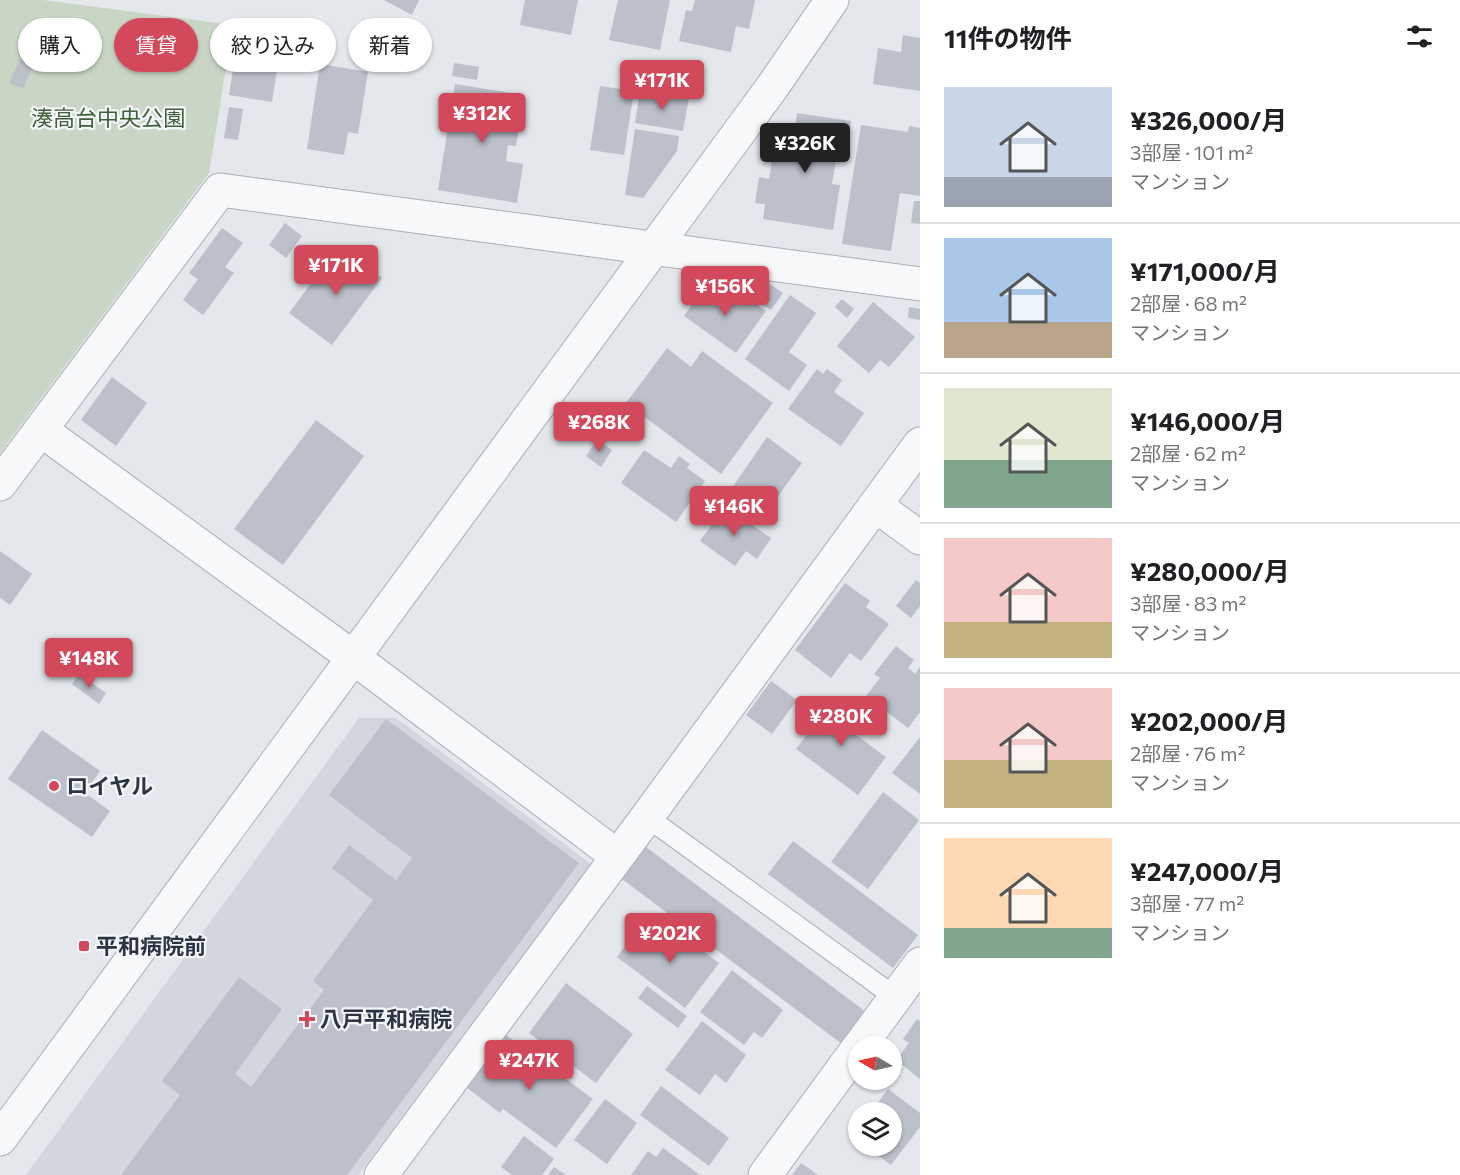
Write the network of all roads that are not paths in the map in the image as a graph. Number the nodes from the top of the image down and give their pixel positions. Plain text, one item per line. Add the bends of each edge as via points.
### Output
1 (832, 0) edge
2 (653, 248) junction
3 (920, 284) edge
4 (41, 430) junction
5 (920, 444) edge
6 (0, 484) edge
7 (875, 505) junction
8 (920, 538) edge
9 (354, 658) junction
10 (647, 817) junction
11 (617, 855) junction
12 (920, 964) edge
13 (895, 997) junction
14 (867, 1036) edge
15 (848, 1062) edge
16 (0, 1139) edge
17 (381, 1175) edge
18 (765, 1175) edge

1 - 2 street
2 - 3 street
2 - 4 street via 220,190
2 - 9 street
4 - 6 street
4 - 9 street
5 - 7 street
7 - 8 street
7 - 10 street
9 - 11 street
9 - 16 street
10 - 11 street
10 - 13 lane
11 - 17 street
12 - 13 street
13 - 14 street
15 - 18 street

